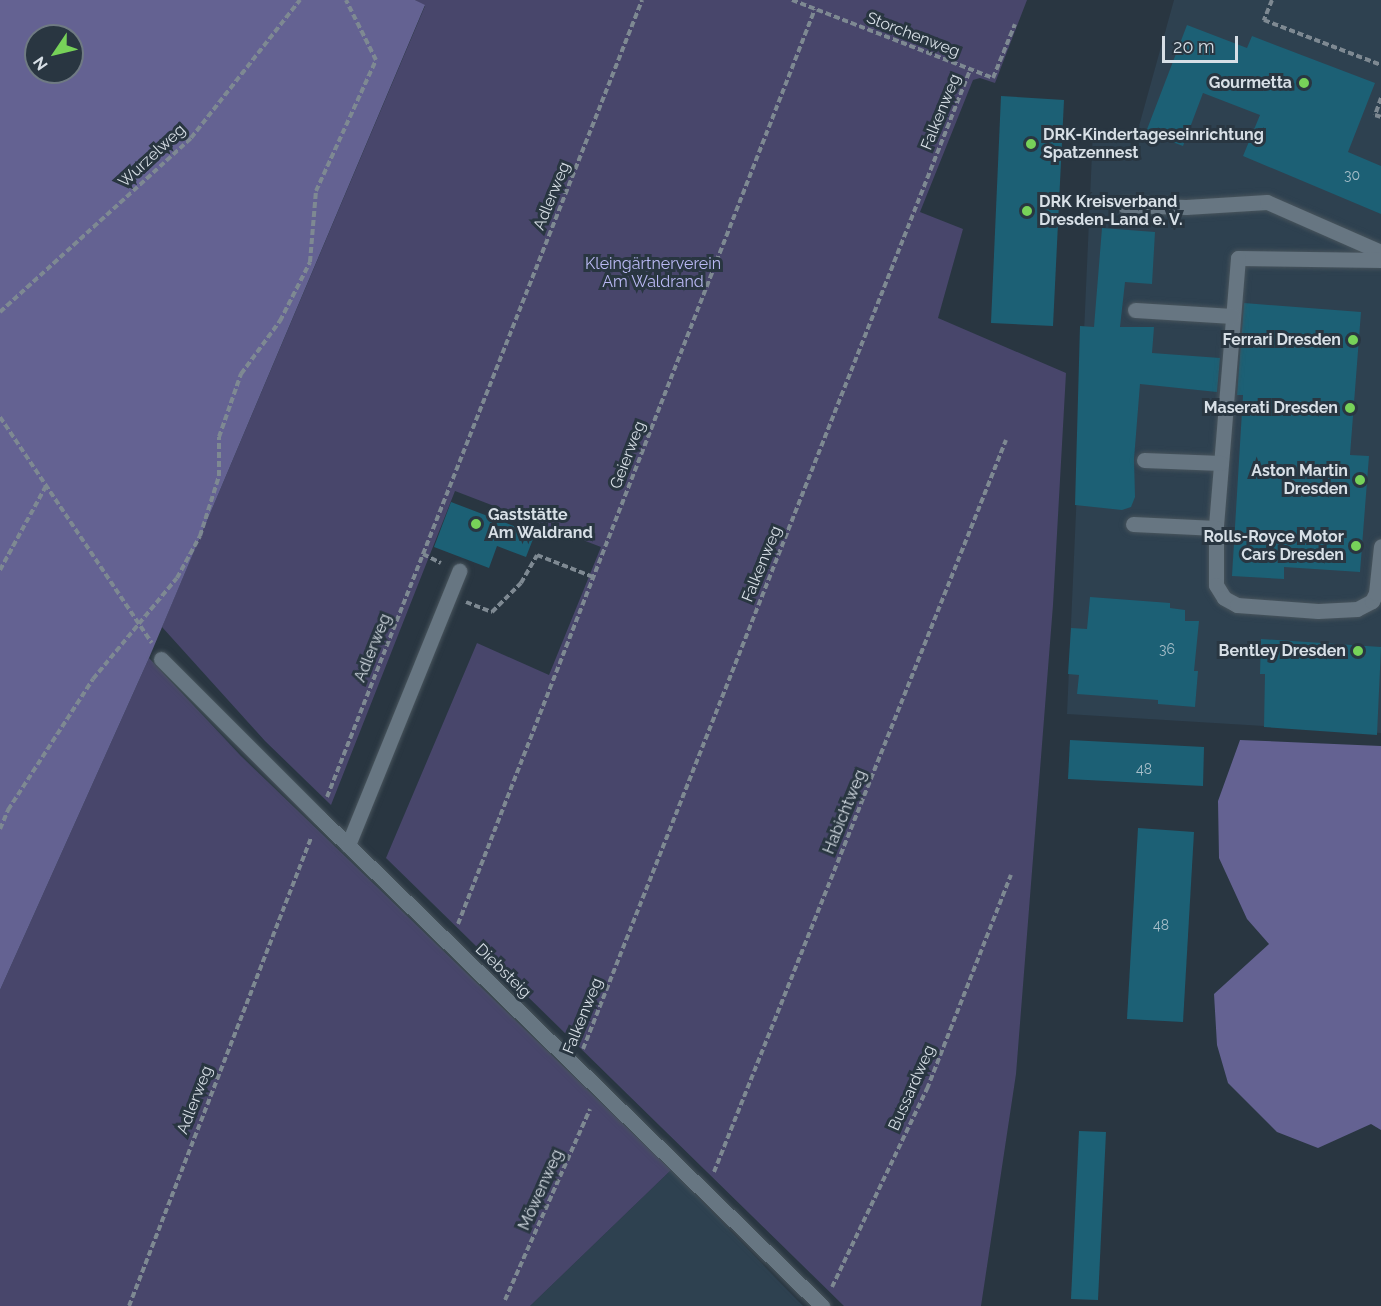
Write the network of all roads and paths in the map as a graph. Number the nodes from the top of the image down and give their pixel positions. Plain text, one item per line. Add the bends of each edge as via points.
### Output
1 (300, 0) edge
2 (346, 0) edge
3 (642, 0) edge
4 (792, 0) edge
5 (1272, 0) edge
6 (815, 9) junction
7 (1015, 24) dead end
8 (1381, 65) edge
9 (970, 70) junction
10 (1381, 98) edge
11 (1381, 117) edge
12 (1124, 204) dead end
13 (1381, 252) edge
14 (1381, 260) edge
15 (1135, 310) dead end
16 (0, 312) edge
17 (1233, 316) junction
18 (0, 417) edge
19 (1006, 440) dead end
20 (1144, 460) dead end
21 (1221, 463) junction
22 (46, 486) junction
23 (1133, 524) dead end
24 (1216, 528) junction
25 (1381, 546) edge
26 (0, 570) edge
27 (459, 571) dead end
28 (1380, 573) edge
29 (593, 577) junction
30 (449, 595) junction
31 (139, 621) junction
32 (161, 659) joint
33 (319, 817) junction
34 (0, 829) edge
35 (348, 845) junction
36 (1011, 875) dead end
37 (450, 944) junction
38 (576, 1067) junction
39 (599, 1089) junction
40 (705, 1193) junction
41 (504, 1300) dead end
42 (825, 1301) edge
43 (129, 1306) edge

1 - 16 path, Wurzelweg via 191,138
2 - 31 path via 376,60 316,191 310,262 280,321 241,374 219,437 219,476 200,536 177,578
3 - 33 path, Adlerweg
4 - 6 path, Storchenweg
5 - 8 path via 1264,20
6 - 9 path, Storchenweg
6 - 29 path, Geierweg
7 - 9 path, Storchenweg via 993,78
9 - 38 path, Falkenweg
10 - 11 path via 1375,115
12 - 13 lane via 1186,207 1267,202
14 - 17 lane via 1238,258
15 - 17 lane
17 - 21 lane
18 - 22 path
19 - 40 path, Habichtweg
20 - 21 lane
21 - 24 lane
22 - 26 path
22 - 31 path
23 - 24 lane
24 - 28 lane via 1216,585 1224,598 1237,604 1318,611 1357,609 1372,601
25 - 28 lane
27 - 30 lane
29 - 30 path via 537,555 521,583 492,612
29 - 37 path, Geierweg
30 - 35 lane
31 - 32 path
31 - 34 path via 93,679 8,810
32 - 33 lane, Diebsteig
33 - 35 lane, Diebsteig
33 - 43 path, Adlerweg
35 - 37 lane, Diebsteig
36 - 42 path, Bussardweg via 927,1089
37 - 38 lane, Diebsteig
38 - 39 lane, Diebsteig
39 - 40 lane, Diebsteig
39 - 41 path, Möwenweg
40 - 42 lane, Diebsteig

